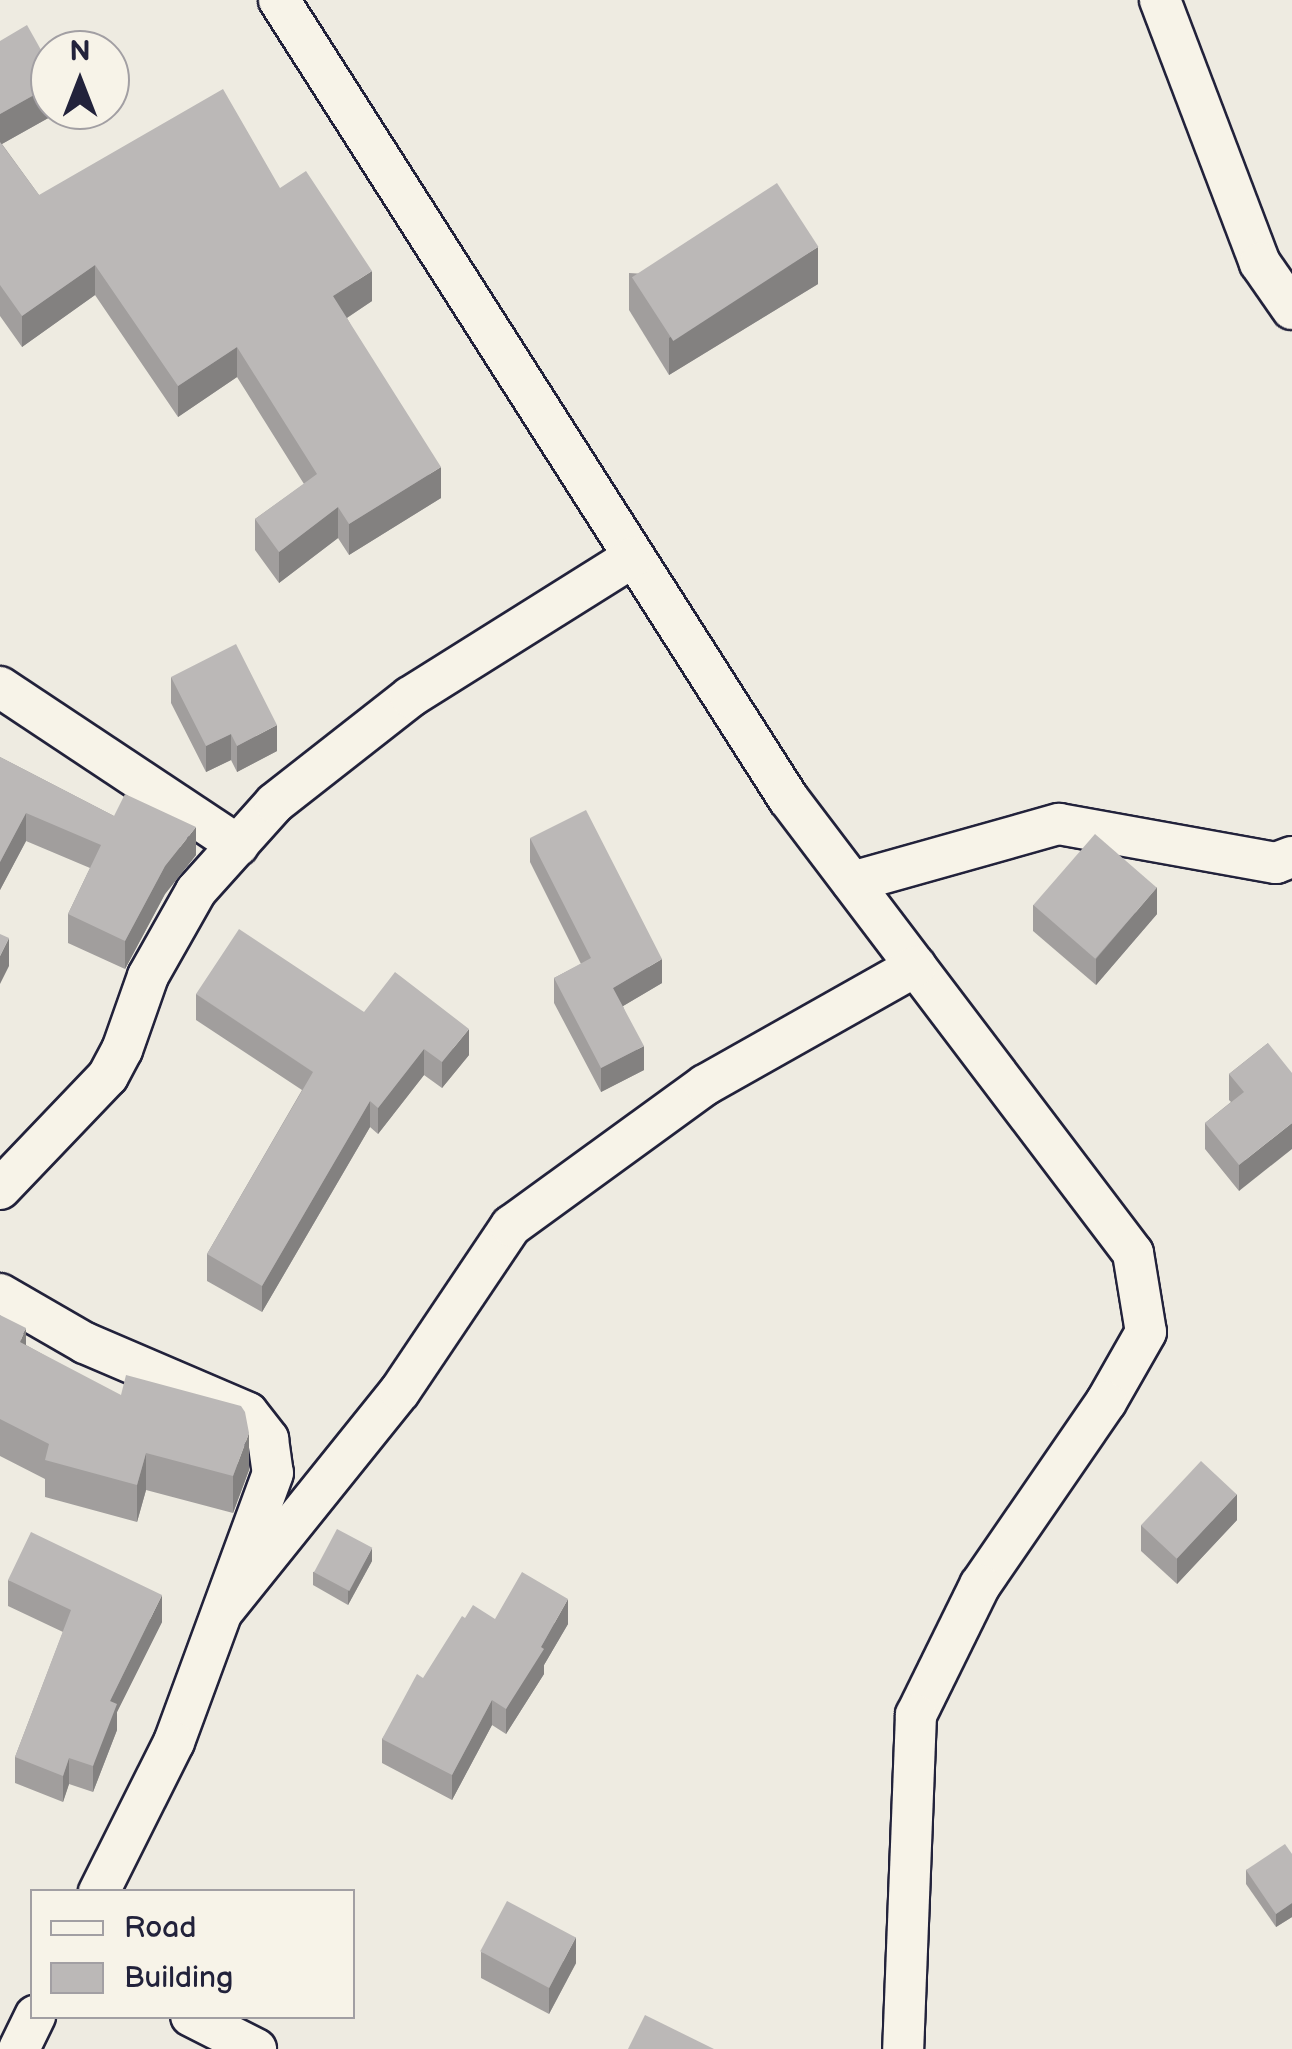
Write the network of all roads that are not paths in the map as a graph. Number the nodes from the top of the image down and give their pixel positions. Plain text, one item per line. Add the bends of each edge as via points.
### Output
1 (279, 0) edge
2 (1160, 0) edge
3 (1292, 309) edge
4 (633, 558) junction
5 (0, 688) edge
6 (238, 846) junction
7 (1292, 857) edge
8 (852, 882) junction
9 (916, 966) junction
10 (0, 1189) edge
11 (0, 1294) edge
12 (223, 1612) junction
13 (100, 1889) edge
14 (34, 2019) edge
15 (197, 2019) edge
16 (19, 2049) edge
17 (256, 2049) edge
18 (902, 2049) edge

1 - 4 street
2 - 3 street via 1260,262
4 - 6 street via 410,697 275,804
4 - 8 street via 788,798
5 - 6 street
6 - 10 street via 196,891 148,976 108,1076
7 - 8 street via 1276,863 1059,824
8 - 9 street
9 - 12 street via 705,1085 510,1226 400,1390
9 - 18 street via 1133,1253 1146,1332 1106,1402 980,1584 916,1715
11 - 12 street via 85,1343 248,1413 268,1439 273,1473
12 - 13 street via 174,1742
14 - 16 street
15 - 17 street

